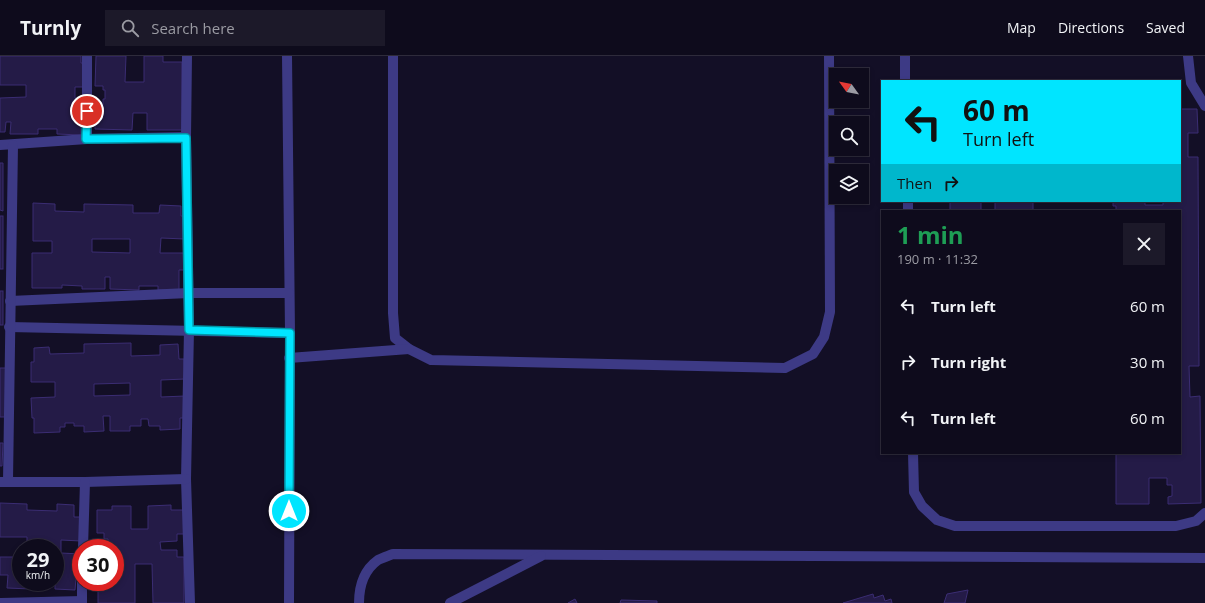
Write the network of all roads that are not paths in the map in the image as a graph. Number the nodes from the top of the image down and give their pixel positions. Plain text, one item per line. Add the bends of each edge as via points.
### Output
1 (87, 56) edge
2 (187, 56) edge
3 (287, 56) edge
4 (393, 56) edge
5 (829, 56) edge
6 (906, 56) edge
7 (1188, 56) edge
8 (905, 80) edge
9 (1205, 106) edge
10 (186, 138) junction
11 (86, 139) junction
12 (0, 145) edge
13 (13, 145) junction
14 (189, 293) junction
15 (289, 293) junction
16 (10, 301) junction
17 (10, 327) junction
18 (189, 330) junction
19 (290, 333) junction
20 (408, 349) junction
21 (289, 358) junction
22 (913, 454) edge
23 (186, 479) junction
24 (4, 481) edge
25 (85, 482) junction
26 (1205, 513) edge
27 (83, 539) edge
28 (543, 555) junction
29 (1205, 558) edge
30 (82, 591) edge
31 (82, 602) edge
32 (1, 603) edge
33 (190, 603) edge
34 (288, 603) edge
35 (359, 603) edge
36 (450, 603) edge

1 - 11 street
2 - 10 street
3 - 15 street
4 - 20 street via 392,313 395,338
5 - 20 street via 830,312 824,337 813,354 785,368 430,360
6 - 8 street
7 - 9 street via 1192,83
10 - 11 street
10 - 14 street
11 - 13 street
12 - 13 street
13 - 16 street
14 - 15 street
14 - 16 street
14 - 18 street
15 - 19 street
16 - 17 street
17 - 18 street
17 - 24 street
18 - 19 street
18 - 23 street
19 - 21 street
20 - 21 street
21 - 34 street
22 - 26 street via 914,492 922,506 937,520 955,526 1176,526 1196,521
23 - 25 street
23 - 33 street
24 - 25 street
25 - 27 street
28 - 29 street
28 - 35 street via 393,554 378,560 366,573 359,594
28 - 36 street
30 - 31 street
31 - 32 street

